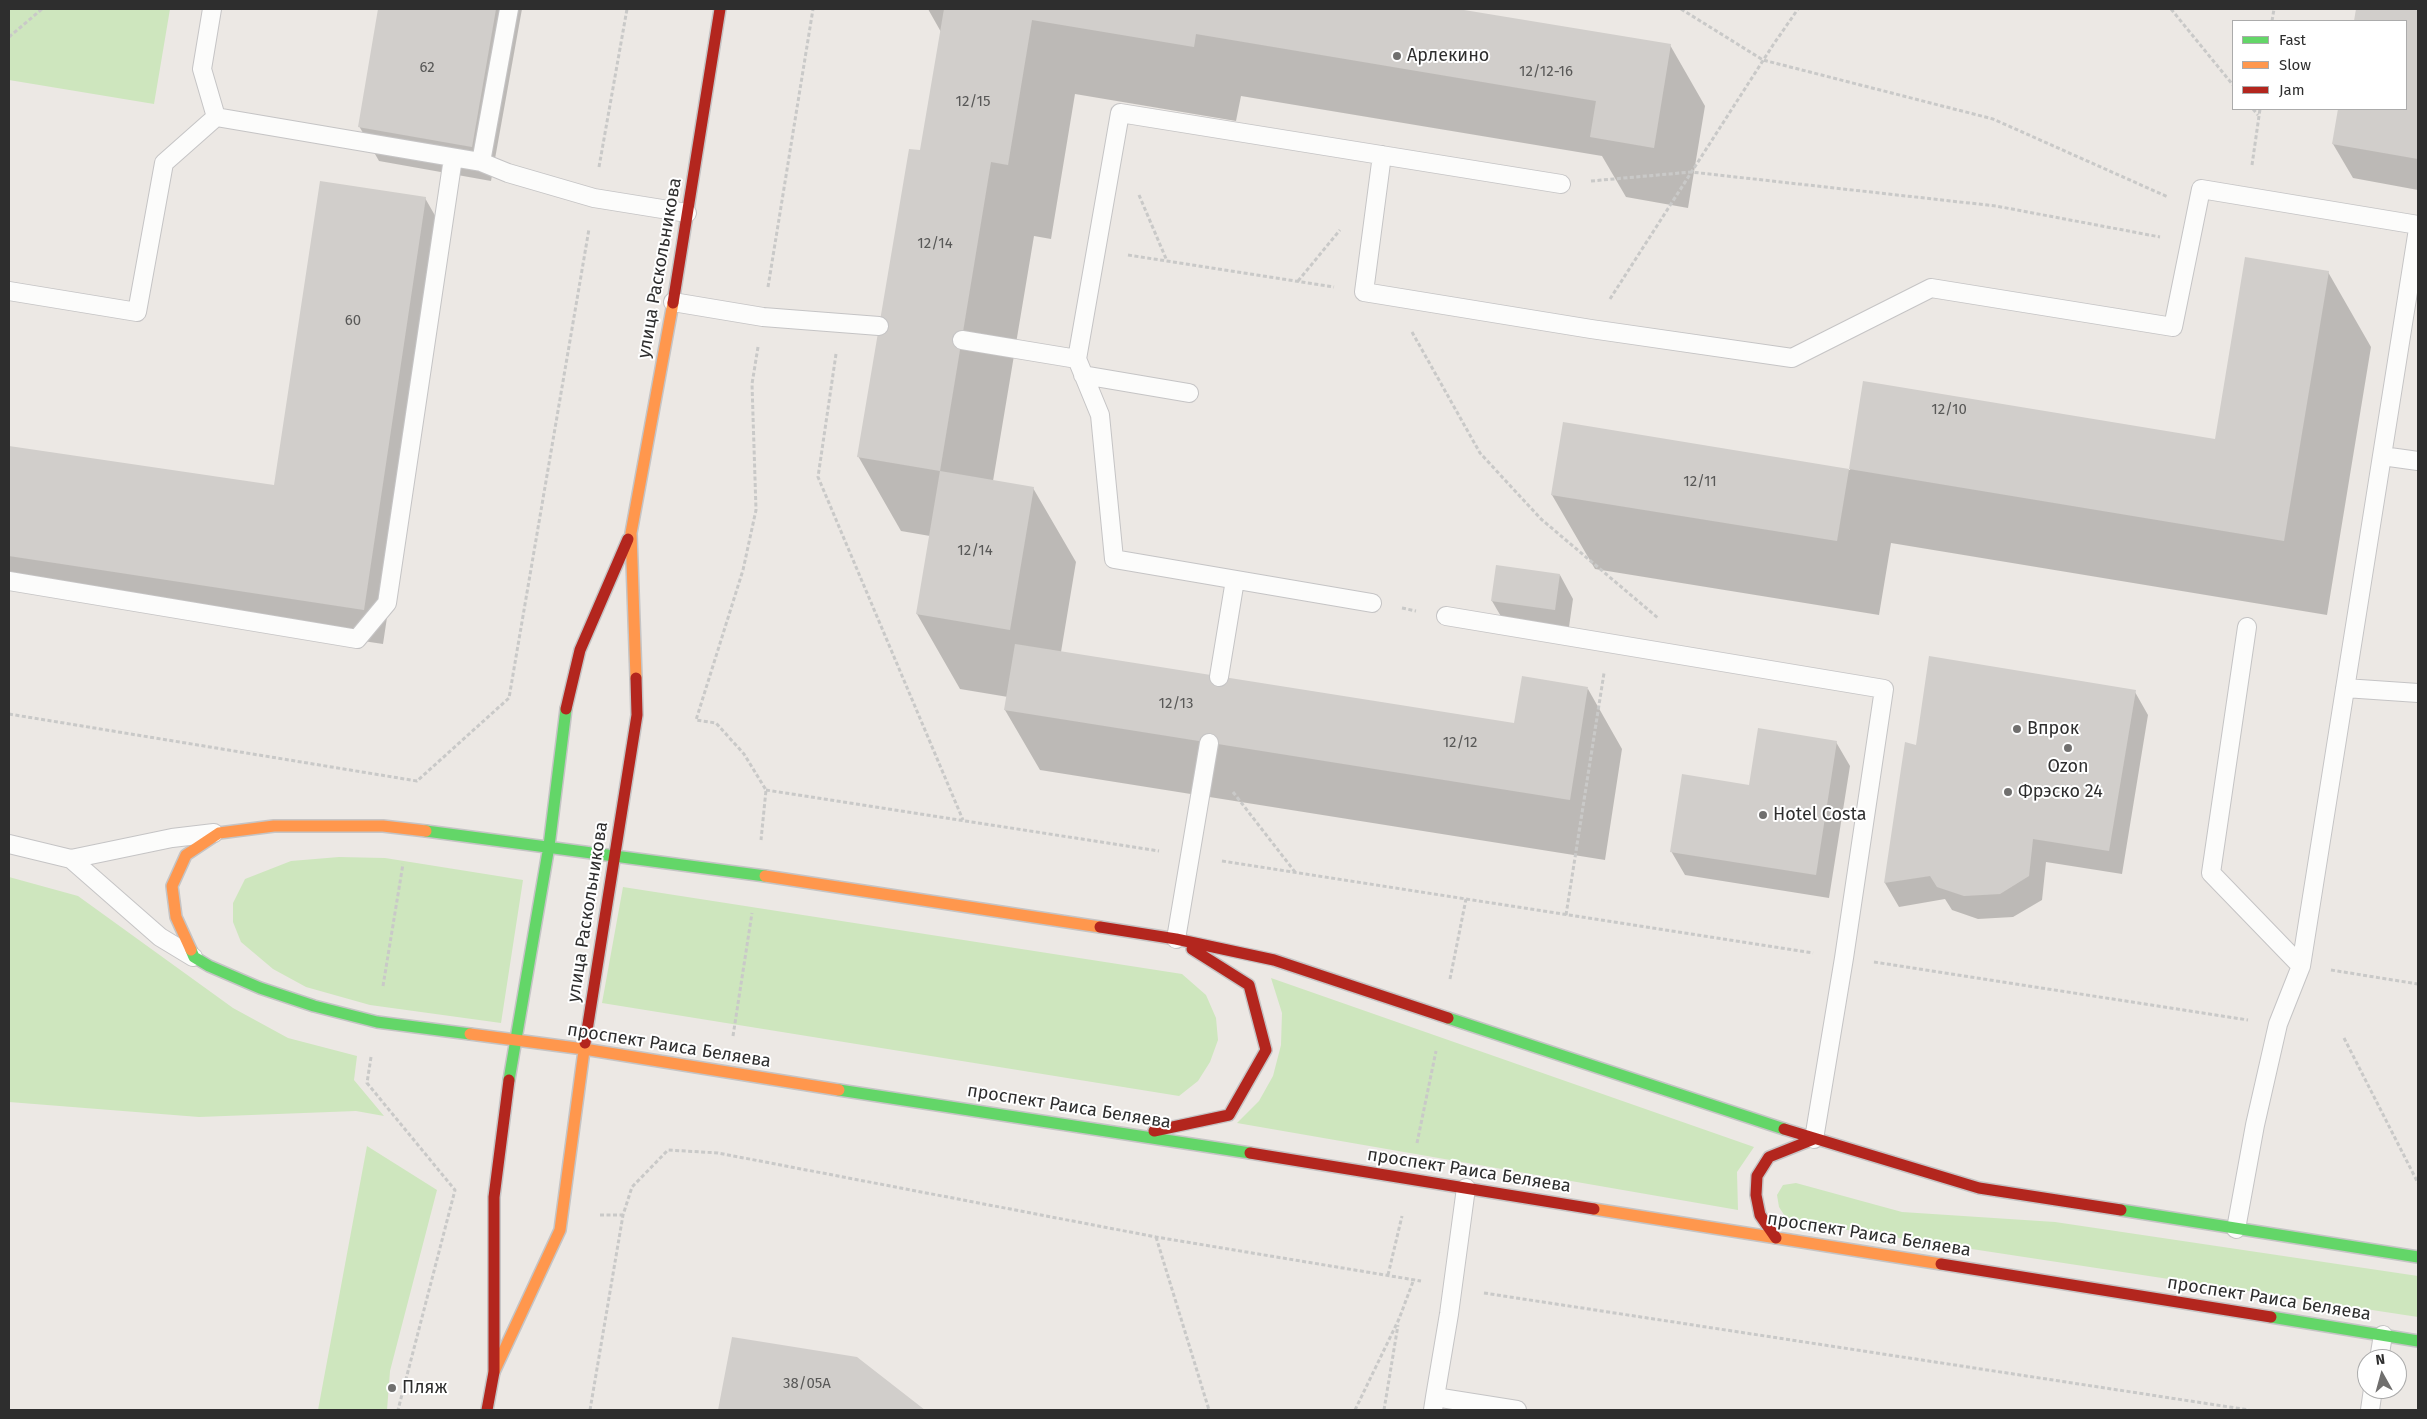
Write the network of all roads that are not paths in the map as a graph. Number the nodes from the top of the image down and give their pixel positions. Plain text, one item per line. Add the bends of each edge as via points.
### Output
1 (212, 9) edge
2 (509, 9) edge
3 (720, 9) edge
4 (216, 117) junction
5 (1382, 155) junction
6 (453, 158) junction
7 (481, 162) junction
8 (1561, 184) road end
9 (687, 213) junction
10 (2418, 225) edge
11 (2418, 229) edge
12 (9, 291) edge
13 (673, 302) junction
14 (879, 326) dead end
15 (962, 340) dead end
16 (1080, 367) junction
17 (1189, 393) dead end
18 (2382, 456) junction
19 (2418, 461) edge
20 (631, 533) junction
21 (1235, 580) junction
22 (9, 581) edge
23 (1372, 603) road end
24 (1446, 616) road end
25 (2247, 627) dead end
26 (1220, 677) dead end
27 (2345, 688) junction
28 (2418, 693) edge
29 (1208, 750) road end
30 (219, 833) junction
31 (9, 844) edge
32 (549, 846) junction
33 (614, 857) junction
34 (71, 859) junction
35 (1176, 939) junction
36 (194, 957) junction
37 (2301, 966) junction
38 (514, 1041) junction
39 (584, 1049) junction
40 (1137, 1135) junction
41 (1814, 1139) junction
42 (1466, 1188) junction
43 (2236, 1229) junction
44 (1776, 1238) junction
45 (2418, 1257) edge
46 (2383, 1336) junction
47 (2418, 1341) edge
48 (2380, 1349) edge
49 (494, 1372) junction
50 (1434, 1403) edge
51 (487, 1410) edge
52 (1517, 1410) edge

1 - 4 lane via 202,69
2 - 7 lane
3 - 9 street, улица Раскольникова
4 - 6 lane
4 - 12 lane via 164,163 137,312
5 - 8 lane
5 - 10 lane via 1364,292 1792,358 1931,288 2174,327 2200,188
5 - 16 lane via 1120,113
6 - 7 lane
6 - 22 lane via 387,603 357,638
7 - 9 lane via 594,198
9 - 13 street, улица Раскольникова
11 - 18 lane
13 - 14 lane via 763,317
13 - 20 street, улица Раскольникова
15 - 16 lane
16 - 17 lane
16 - 21 lane via 1100,416 1114,559
18 - 19 lane
18 - 27 lane
20 - 32 street, улица Раскольникова via 580,650 567,705
20 - 33 street, улица Раскольникова via 637,714
21 - 23 lane
21 - 26 lane
24 - 41 lane via 1884,689
25 - 37 lane via 2211,873
27 - 28 lane
27 - 37 lane
29 - 35 lane
30 - 32 street via 274,826 383,826
30 - 34 lane via 172,838
30 - 36 street via 186,854 172,886 176,917
31 - 34 lane
32 - 33 street
32 - 38 street, улица Раскольникова
33 - 35 street via 757,875
33 - 39 street, улица Раскольникова
34 - 36 lane via 160,937
35 - 40 street via 1249,985 1266,1050 1229,1115
35 - 41 street via 1274,960
36 - 38 street, проспект Раиса Беляева via 260,988 322,1008 377,1022
37 - 43 lane via 2278,1024
38 - 39 street, проспект Раиса Беляева
38 - 49 street, улица Раскольникова via 494,1198
39 - 40 street, проспект Раиса Беляева
39 - 49 street, улица Раскольникова via 560,1230
40 - 42 street, проспект Раиса Беляева
41 - 43 street via 1979,1188
41 - 44 street via 1769,1157 1757,1176 1760,1215
42 - 44 street, проспект Раиса Беляева
42 - 50 lane
43 - 45 street
44 - 46 street, проспект Раиса Беляева
46 - 47 street, проспект Раиса Беляева
46 - 48 lane
49 - 51 street, улица Раскольникова
50 - 52 lane

